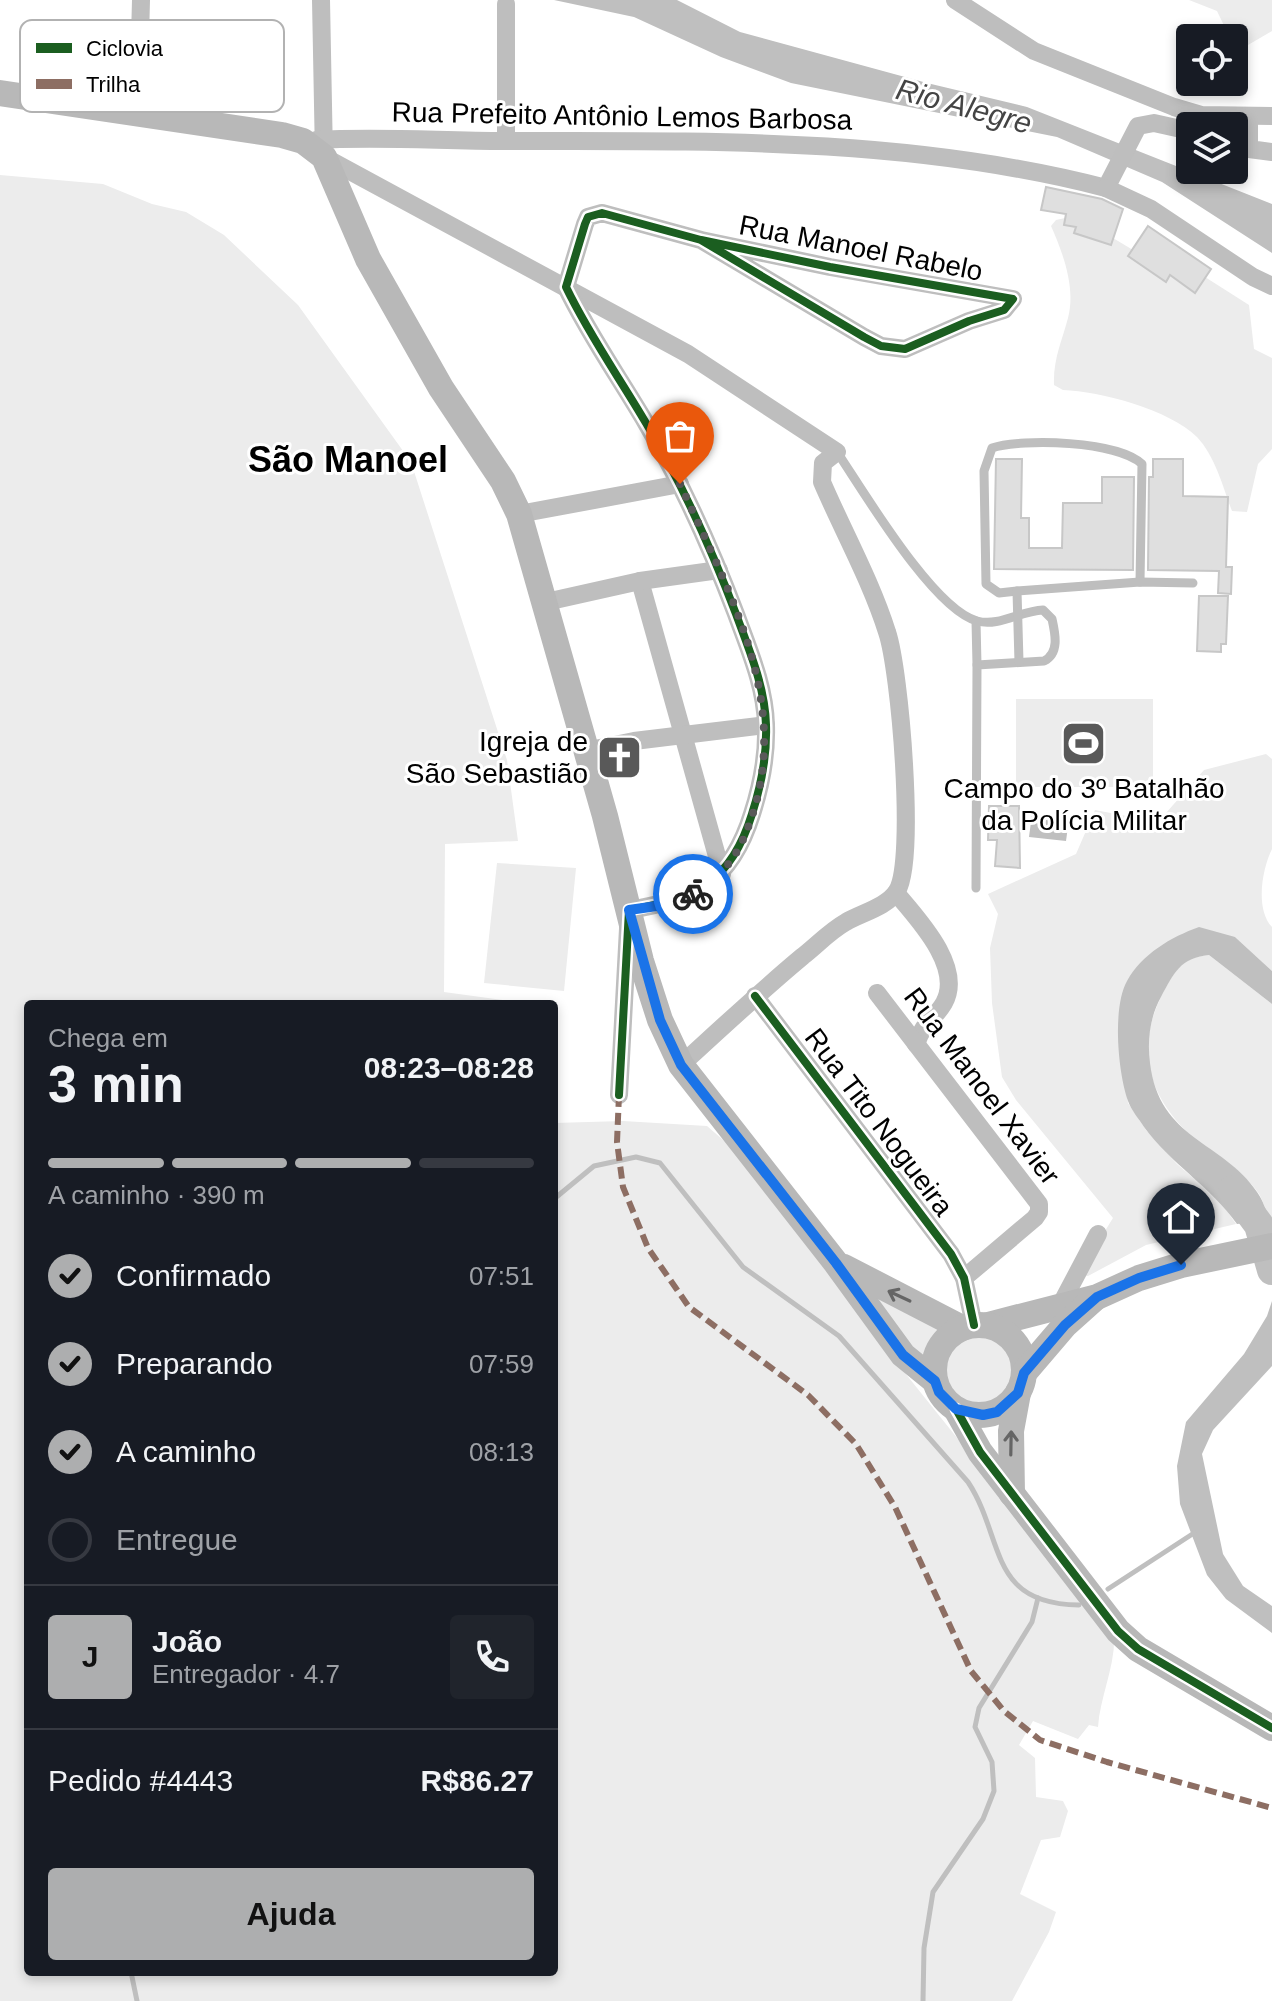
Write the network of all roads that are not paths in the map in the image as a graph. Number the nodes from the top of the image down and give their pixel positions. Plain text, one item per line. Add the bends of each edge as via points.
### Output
1 (141, 0) edge
2 (321, 0) edge
3 (955, 0) edge
4 (506, 4) dead end
5 (140, 20) edge
6 (0, 93) edge
7 (20, 96) edge
8 (138, 112) edge
9 (1272, 116) edge
10 (1249, 118) junction
11 (1248, 122) edge
12 (1176, 129) edge
13 (506, 141) junction
14 (317, 146) junction
15 (1248, 147) edge
16 (1272, 152) edge
17 (1109, 180) junction
18 (701, 240) junction
19 (1272, 286) edge
20 (566, 287) junction
21 (837, 452) junction
22 (680, 484) junction
23 (519, 514) junction
24 (719, 570) junction
25 (640, 581) junction
26 (1140, 582) junction
27 (1193, 583) dead end
28 (1017, 591) junction
29 (546, 602) junction
30 (1017, 614) junction
31 (976, 621) junction
32 (1019, 662) junction
33 (977, 665) junction
34 (766, 725) junction
35 (684, 734) junction
36 (585, 751) junction
37 (722, 874) junction
38 (976, 888) dead end
39 (896, 893) junction
40 (629, 910) junction
41 (877, 993) dead end
42 (755, 996) junction
43 (916, 1044) junction
44 (681, 1065) junction
45 (619, 1095) dead end
46 (1098, 1234) dead end
47 (1272, 1246) edge
48 (836, 1263) junction
49 (964, 1278) junction
50 (1097, 1297) junction
51 (1060, 1306) junction
52 (974, 1326) junction
53 (935, 1381) junction
54 (1021, 1383) junction
55 (956, 1409) junction
56 (1012, 1494) junction
57 (1272, 1728) edge

1 - 5 street
2 - 14 street
3 - 10 street via 1034,51 1087,74 1201,115
4 - 13 street
6 - 7 main road
8 - 14 main road
9 - 10 street
10 - 11 street
12 - 17 street via 1144,124 1129,138
13 - 14 street, Rua Prefeito Antônio Lemos Barbosa
13 - 17 street, Rua Prefeito Antônio Lemos Barbosa via 606,138 870,148
14 - 20 street
14 - 23 main road via 368,259
15 - 16 street
17 - 19 street, Rua Prefeito Antônio Lemos Barbosa
18 - 18 street, Rua Manoel Rabelo via 830,267 1013,299 1004,310 905,349 891,349
18 - 20 street via 594,213 585,224
20 - 21 street via 688,354
20 - 22 street
21 - 31 lane via 933,588
21 - 39 street via 823,463 822,482 877,604 894,668 905,818
22 - 23 street
22 - 24 street
23 - 29 main road
24 - 25 street
24 - 34 street via 752,655
25 - 29 street
25 - 35 street
26 - 27 lane
26 - 28 lane
26 - 28 lane via 1142,464 1134,457 1087,446 1026,442 992,448 984,471 986,584 999,593
28 - 30 lane
29 - 36 main road
30 - 31 lane via 995,622
30 - 32 lane
30 - 32 lane via 1043,610 1055,632 1051,658
31 - 33 lane
32 - 33 lane
33 - 38 lane
34 - 35 street
34 - 37 street via 759,792 736,856
35 - 36 street
35 - 37 street
36 - 40 main road
37 - 40 street via 664,905
39 - 42 street via 844,923
39 - 43 street via 933,937 948,979 944,1004 922,1026
40 - 44 main road via 660,1020
40 - 45 street
41 - 43 street, Rua Manoel Xavier
42 - 44 street
42 - 49 street, Rua Tito Nogueira
43 - 49 street, Rua Manoel Xavier via 1039,1204 1039,1212
44 - 48 main road
46 - 51 street
47 - 50 main road via 1139,1278
52 -> 48 main road
48 - 53 main road via 903,1355
49 - 52 street, Rua Tito Nogueira
50 - 51 main road
50 - 54 main road via 1065,1325
51 - 52 main road
52 - 53 main road via 944,1341 937,1353
52 - 54 main road via 1012,1339
53 - 55 main road
54 - 55 main road via 997,1412 983,1415
56 -> 54 main road via 1011,1431
55 - 56 main road
56 - 57 main road via 1118,1631 1138,1649

